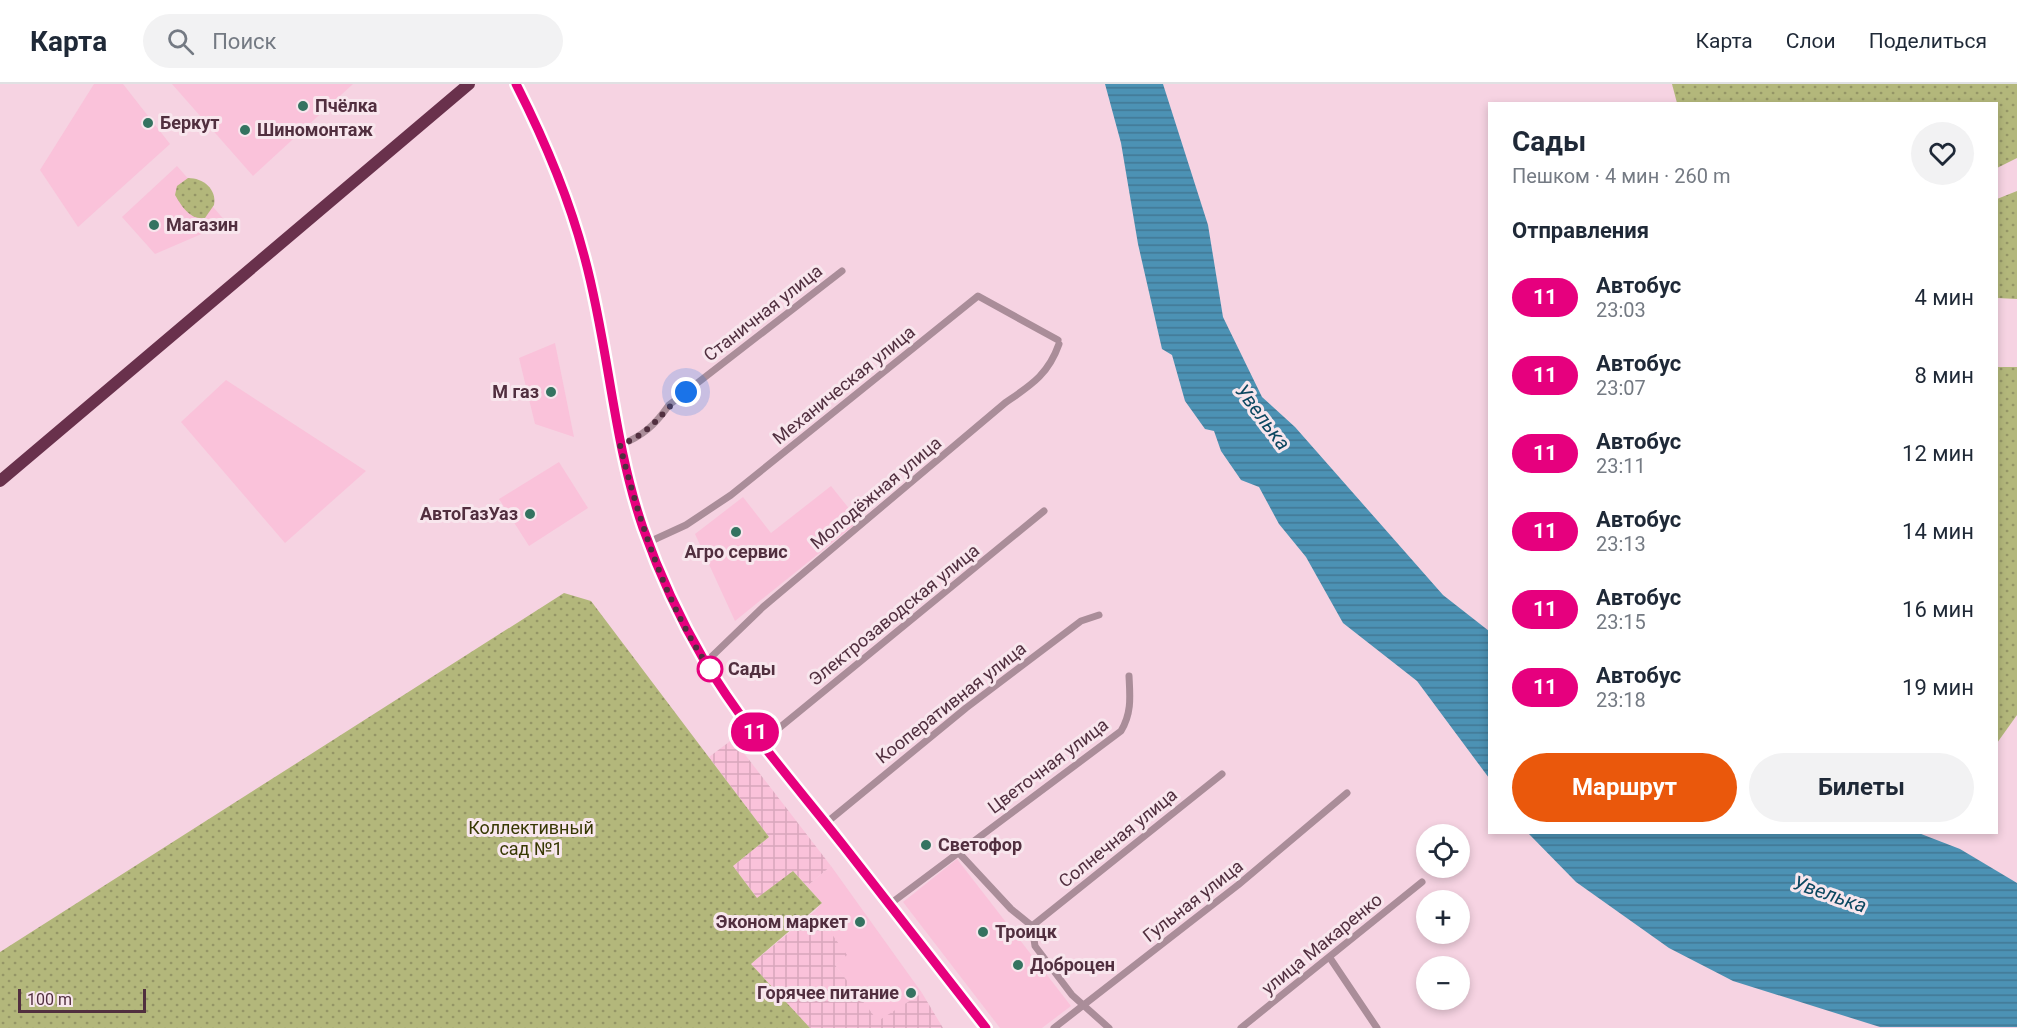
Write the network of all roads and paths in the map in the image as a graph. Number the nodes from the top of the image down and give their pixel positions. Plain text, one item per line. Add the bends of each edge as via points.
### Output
1 (469, 84) edge
2 (516, 84) edge
3 (842, 271) dead end
4 (1058, 342) joint
5 (620, 445) junction
6 (0, 481) edge
7 (1044, 511) dead end
8 (649, 542) junction
9 (1099, 615) dead end
10 (705, 663) junction
11 (1129, 676) dead end
12 (762, 742) junction
13 (1222, 774) dead end
14 (1347, 793) dead end
15 (826, 823) junction
16 (958, 852) junction
17 (1422, 882) dead end
18 (890, 904) junction
19 (1032, 926) junction
20 (1330, 958) junction
21 (1085, 1005) junction
22 (986, 1028) edge
23 (1054, 1028) edge
24 (1109, 1028) edge
25 (1240, 1028) edge
26 (1377, 1028) edge

1 - 6 highway
2 - 5 main road via 555,166 586,260
3 - 5 street, Станичная улица via 669,405 654,426
4 - 8 street, Механическая улица via 978,296 731,495 686,525
4 - 10 street, Молодёжная улица via 1052,363 1039,379 1005,403 763,607
5 - 8 main road
7 - 12 street, Электрозаводская улица
8 - 10 main road
9 - 15 street, Кооперативная улица via 1081,621 966,708
10 - 12 main road
11 - 16 street, Цветочная улица via 1131,701 1128,720 1121,731
12 - 15 main road
13 - 19 street, Солнечная улица
14 - 21 street, Гульная улица
15 - 18 main road
16 - 18 street, Цветочная улица
16 - 19 street
17 - 20 street, улица Макаренко
18 - 22 main road
19 - 21 street via 1035,946 1072,995
20 - 25 street, улица Макаренко
20 - 26 street
21 - 23 street, Гульная улица
21 - 24 street

